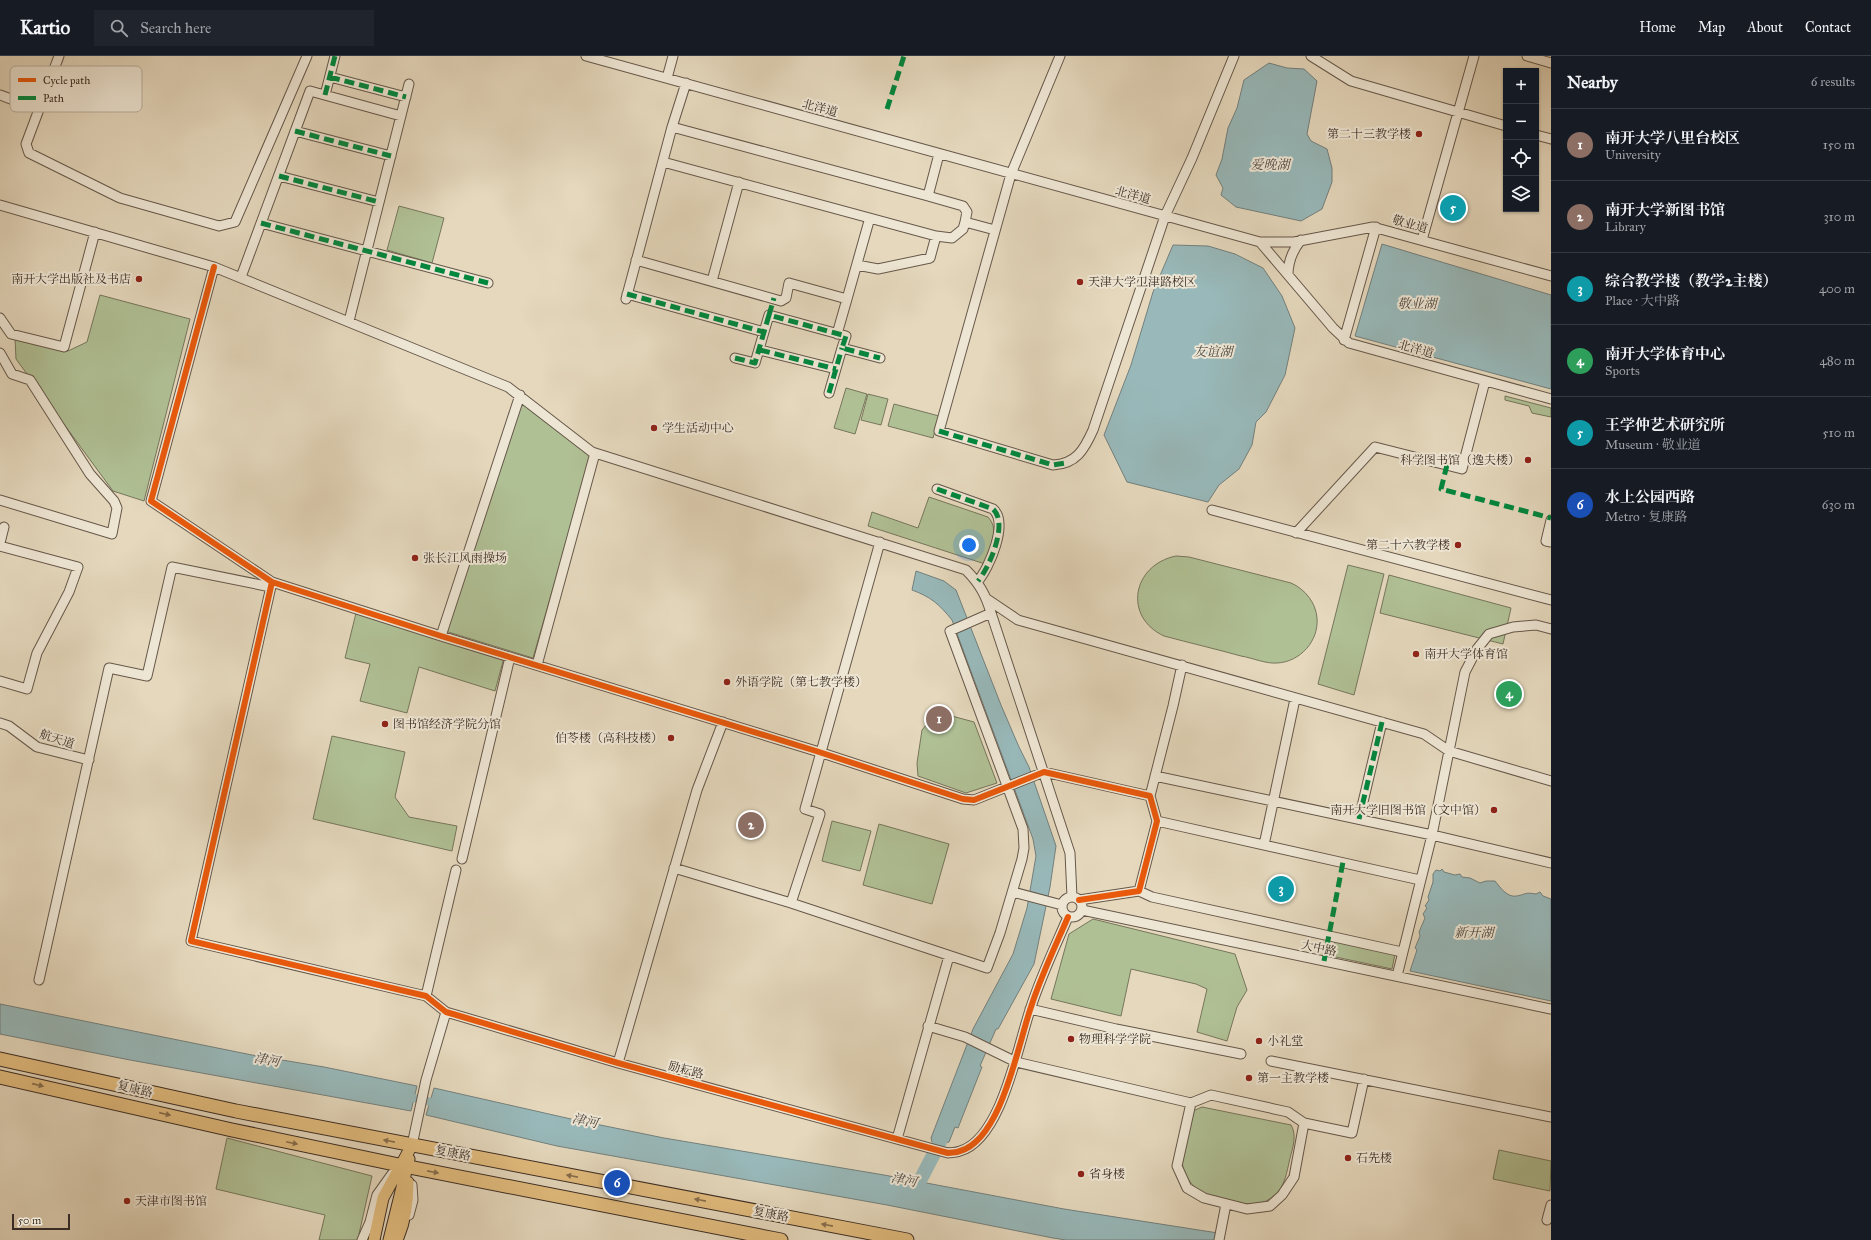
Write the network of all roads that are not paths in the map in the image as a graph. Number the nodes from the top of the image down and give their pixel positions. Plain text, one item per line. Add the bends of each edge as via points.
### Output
1 (59, 56) edge
2 (307, 56) edge
3 (335, 56) edge
4 (586, 56) edge
5 (673, 56) edge
6 (1060, 56) edge
7 (1234, 56) edge
8 (1311, 56) edge
9 (1474, 56) edge
10 (1527, 56) edge
11 (1551, 63) edge
12 (55, 66) edge
13 (330, 77) junction
14 (667, 78) junction
15 (409, 84) dead end
16 (686, 84) junction
17 (0, 95) edge
18 (326, 95) junction
19 (406, 97) junction
20 (10, 99) edge
21 (38, 112) edge
22 (1457, 113) junction
23 (401, 116) junction
24 (1503, 125) edge
25 (672, 127) junction
26 (295, 131) junction
27 (1539, 136) edge
28 (1551, 139) edge
29 (939, 154) junction
30 (391, 156) junction
31 (663, 162) junction
32 (1011, 174) junction
33 (279, 176) junction
34 (739, 182) junction
35 (928, 196) junction
36 (379, 202) junction
37 (0, 205) edge
38 (1165, 216) junction
39 (869, 221) dead end
40 (966, 222) junction
41 (261, 223) junction
42 (1376, 227) junction
43 (995, 230) junction
44 (95, 232) junction
45 (936, 236) junction
46 (1302, 240) junction
47 (1422, 240) junction
48 (1260, 242) junction
49 (367, 250) junction
50 (636, 260) junction
51 (857, 265) junction
52 (214, 267) junction
53 (1288, 275) junction
54 (1551, 276) edge
55 (241, 278) junction
56 (712, 281) junction
57 (488, 283) dead end
58 (774, 298) junction
59 (847, 299) junction
60 (769, 316) junction
61 (0, 318) edge
62 (349, 321) junction
63 (764, 332) junction
64 (838, 334) junction
65 (1344, 340) junction
66 (842, 348) junction
67 (760, 350) junction
68 (0, 352) edge
69 (735, 358) dead end
70 (880, 358) dead end
71 (836, 369) junction
72 (1485, 381) junction
73 (829, 393) dead end
74 (520, 395) junction
75 (1551, 399) edge
76 (595, 453) junction
77 (937, 489) dead end
78 (0, 500) edge
79 (1212, 510) dead end
80 (1551, 520) edge
81 (4, 527) dead end
82 (1296, 533) junction
83 (880, 542) junction
84 (1551, 542) edge
85 (0, 545) edge
86 (978, 581) junction
87 (272, 585) junction
88 (987, 599) junction
89 (1551, 600) edge
90 (991, 613) junction
91 (1551, 629) edge
92 (441, 636) junction
93 (510, 657) junction
94 (537, 665) junction
95 (1182, 665) junction
96 (0, 681) edge
97 (1295, 699) junction
98 (723, 722) junction
99 (1382, 722) junction
100 (0, 723) edge
101 (1449, 751) junction
102 (821, 752) junction
103 (89, 760) junction
104 (1044, 772) junction
105 (1155, 776) junction
106 (1551, 781) edge
107 (1006, 788) junction
108 (1150, 796) junction
109 (1274, 801) junction
110 (1359, 819) junction
111 (1157, 821) junction
112 (1432, 835) junction
113 (1264, 845) junction
114 (462, 859) dead end
115 (1551, 863) edge
116 (674, 868) junction
117 (456, 870) dead end
118 (1420, 880) junction
119 (1139, 891) junction
120 (1013, 892) junction
121 (1076, 898) junction
122 (791, 903) junction
123 (1062, 905) junction
124 (1082, 910) junction
125 (1068, 917) junction
126 (1402, 952) junction
127 (949, 956) junction
128 (1397, 976) junction
129 (39, 980) dead end
130 (426, 996) junction
131 (1551, 1009) edge
132 (1030, 1010) junction
133 (446, 1012) junction
134 (928, 1026) junction
135 (1241, 1054) dead end
136 (0, 1059) edge
137 (1271, 1061) dead end
138 (1016, 1062) junction
139 (618, 1063) junction
140 (0, 1077) edge
141 (1364, 1079) junction
142 (1191, 1103) junction
143 (1551, 1117) edge
144 (1304, 1123) junction
145 (897, 1139) junction
146 (412, 1145) junction
147 (404, 1166) junction
148 (1226, 1204) junction
149 (1551, 1205) edge
150 (1547, 1220) dead end
151 (362, 1240) edge
152 (374, 1240) edge
153 (380, 1240) edge
154 (389, 1240) edge
155 (397, 1240) edge
156 (403, 1240) edge
157 (781, 1240) edge
158 (907, 1240) edge
159 (1218, 1240) edge

1 - 12 street
2 - 21 street via 235,222 219,226 120,198 29,153 26,144
3 - 13 street
4 - 14 street, 北洋道
5 - 14 street
6 - 32 street
7 - 38 street
8 - 22 street via 1351,81
9 - 22 street
10 - 11 street
13 - 18 street
13 - 19 street
14 - 16 street, 北洋道
15 - 19 street
16 - 25 street
16 - 29 street, 北洋道
17 - 20 street
18 - 23 street
18 - 26 street via 310,92
19 - 23 street
22 - 24 street
22 - 47 street
23 - 30 street
25 - 31 street
25 - 35 street
26 - 30 street
26 - 33 street
27 - 28 street
29 - 32 street, 北洋道
29 - 35 street
30 - 36 street
31 - 34 street
31 - 50 street
32 - 38 street, 北洋道
32 - 43 street
33 - 36 street
33 - 41 street
34 - 45 street
34 - 56 street
35 - 40 street via 963,206 967,212
36 - 49 street
37 - 44 street
38 - 43 street via 1093,430 1075,459 1053,465 939,431
38 - 48 street, 北洋道
39 - 51 street
40 - 43 street
40 - 45 street via 963,229 952,238
41 - 49 street
41 - 55 street
42 - 46 street, 敬业道
42 - 47 street, 敬业道
42 - 65 street
44 - 52 street
44 - 61 street via 64,347 11,334
45 - 51 street via 930,258 878,269
46 - 48 street, 敬业道 via 1283,243
46 - 53 street via 1294,248
47 - 54 street, 敬业道
48 - 53 street, 北洋道
49 - 57 street
49 - 62 street
50 - 56 street
50 - 63 street via 626,296
51 - 59 street
52 - 55 street
52 - 87 street via 151,501
53 - 65 street, 北洋道
55 - 62 street
56 - 58 street
58 - 59 street via 781,301 786,298 790,284
58 - 60 street
59 - 64 street
60 - 63 street
60 - 64 street
62 - 74 street via 508,387
63 - 67 street
64 - 66 street via 846,336
65 - 72 street, 北洋道
66 - 70 street
66 - 71 street
67 - 69 street via 755,363
67 - 71 street
68 - 78 street via 12,374 30,380 90,474 114,501 117,508 112,534
71 - 73 street
72 - 75 street, 北洋道
72 - 82 street via 1462,469 1375,447
74 - 76 street
74 - 92 street
76 - 83 street
76 - 94 street
77 - 86 street via 993,509 998,516 1000,523 994,551
79 - 82 street
80 - 84 street via 1546,541
81 - 85 street
82 - 89 street
83 - 86 street via 966,570
83 - 102 street
85 - 96 street via 78,567 69,592 37,653 27,689
86 - 88 street
87 - 92 street
87 - 103 street via 172,567 147,676 109,668
87 - 130 street via 191,941
88 - 90 street
88 - 95 street via 1018,620
90 - 104 street
90 - 107 street via 950,631
91 - 101 street via 1536,625 1513,627 1489,634 1477,649 1466,672
92 - 93 street
93 - 94 street
93 - 114 street
94 - 98 street
95 - 97 street
95 - 105 street
97 - 99 street
97 - 109 street
98 - 102 street
98 - 116 street via 696,790
99 - 101 street via 1424,734
99 - 110 street
100 - 103 street, 航天道 via 37,747
101 - 106 street
101 - 112 street
102 - 107 street via 963,799 974,800
102 - 122 street via 805,809 820,814
103 - 129 street
104 - 107 street
104 - 108 street
104 - 121 street via 1070,853
105 - 108 street
105 - 109 street
107 - 120 street via 1023,829 1024,848
108 - 111 street
109 - 110 street
109 - 113 street
110 - 112 street
111 - 113 street
111 - 119 street
112 - 115 street
112 - 118 street
113 - 118 street
116 - 122 street
116 - 139 street
117 - 130 street
118 - 126 street
119 - 121 street
119 - 126 street via 1152,897
120 - 123 street
120 - 127 street via 987,968
121 - 123 street via 1064,900
121 - 124 street
122 - 127 street
123 - 125 street via 1062,912
124 - 125 street via 1076,917
124 - 128 street, 大中路
125 - 132 street
126 - 128 street
127 - 134 street
128 - 131 street, 大中路
130 - 133 street
132 - 135 street
132 - 138 street
133 - 139 street, 励耘路
133 - 146 street via 426,1080
134 - 138 street via 965,1038
134 - 145 street
146 -> 136 highway, 复康路 via 236,1111
137 - 141 street
138 - 142 street
138 - 145 street, 励耘路 via 995,1117 976,1142 961,1151 942,1152
139 - 145 street, 励耘路
140 -> 147 highway, 复康路
141 - 143 street
141 - 144 street via 1352,1133
142 - 144 street via 1211,1095 1288,1112
142 - 148 street via 1177,1166 1187,1188 1204,1198
144 - 148 street via 1294,1177 1282,1195 1270,1206 1247,1208
146 - 147 main road
158 -> 146 highway, 复康路
147 - 151 street via 377,1195
147 - 152 main road via 383,1198
147 - 153 main road
147 - 154 main road
147 - 155 main road via 408,1199
147 - 156 street via 413,1188 413,1200
147 -> 157 highway, 复康路
148 - 159 street
149 - 150 street

